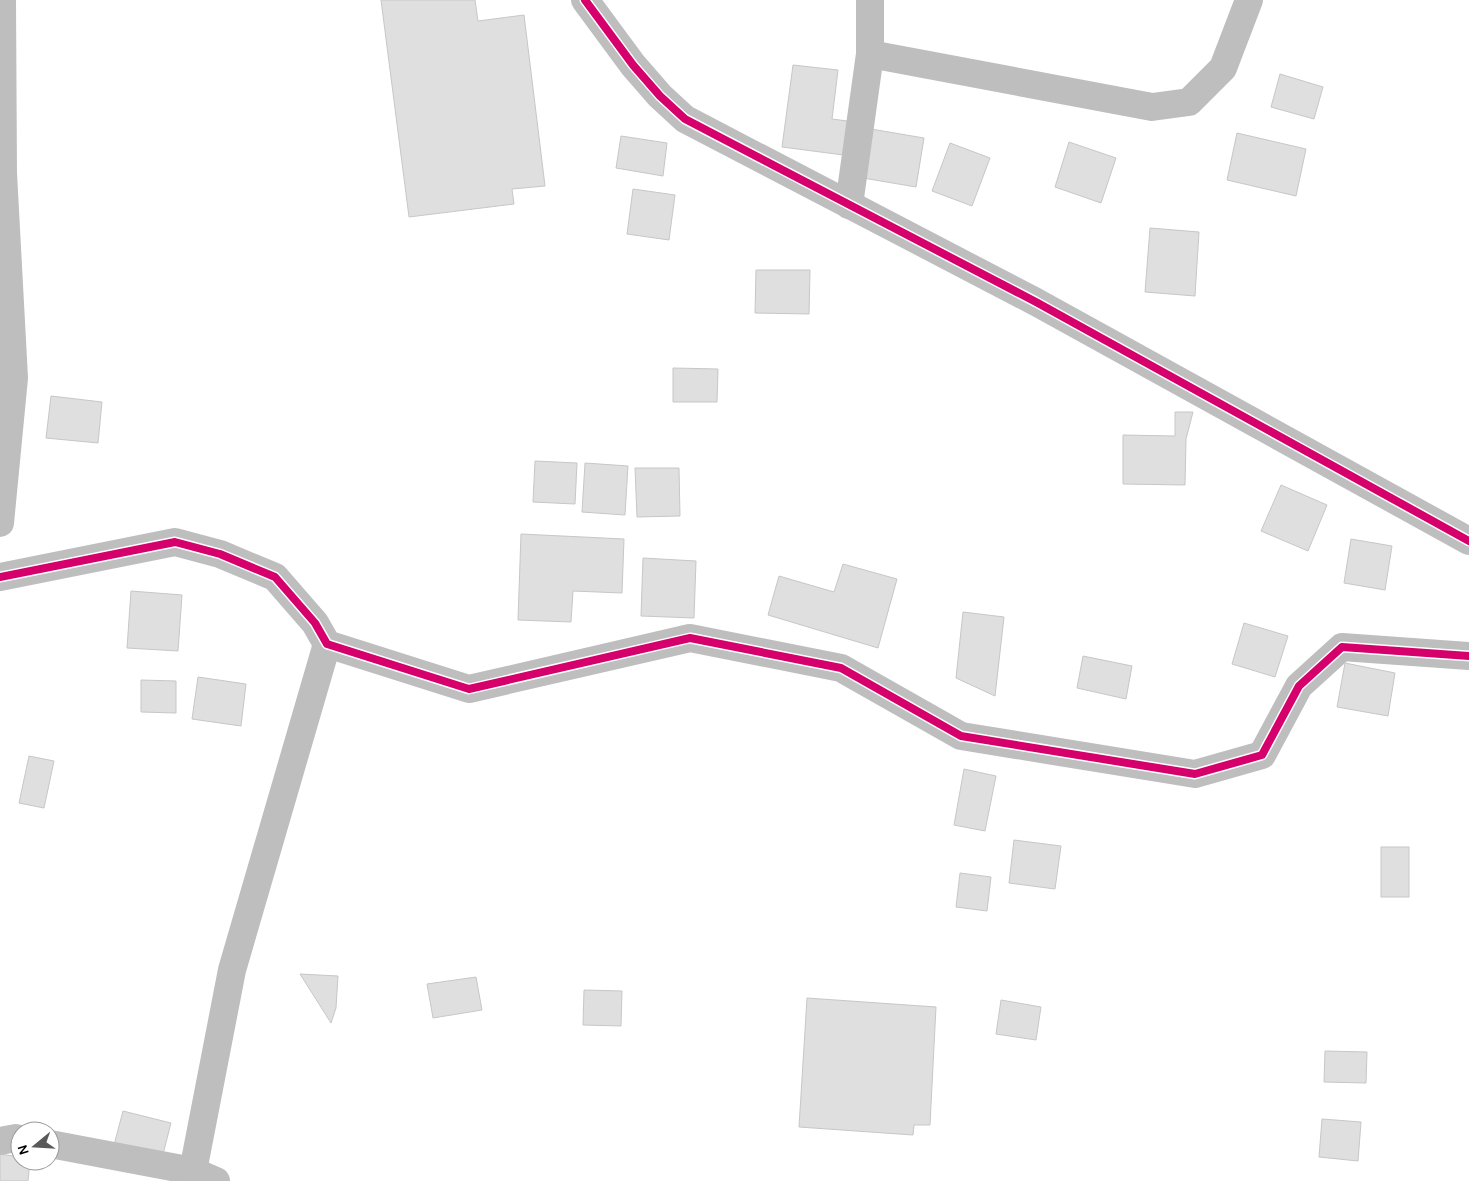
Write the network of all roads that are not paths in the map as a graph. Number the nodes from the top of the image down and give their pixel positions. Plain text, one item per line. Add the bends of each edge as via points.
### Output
1 (2, 0) edge
2 (585, 0) edge
3 (870, 0) edge
4 (1249, 0) edge
5 (870, 54) junction
6 (849, 205) junction
7 (0, 523) edge
8 (1469, 541) edge
9 (0, 577) edge
10 (327, 644) junction
11 (1469, 656) edge
12 (60, 1146) edge
13 (204, 1176) edge

1 - 7 street via 3,173 14,378
2 - 6 street via 654,90 685,119
3 - 5 street
4 - 5 street via 1223,68 1190,102 1152,107
5 - 6 street
6 - 8 street via 1036,302
9 - 10 street via 175,542 220,554 276,577 315,623
10 - 11 street via 469,688 690,638 841,668 961,736 1195,774 1262,755 1299,686 1342,647
10 - 13 street via 232,970
12 - 13 street

